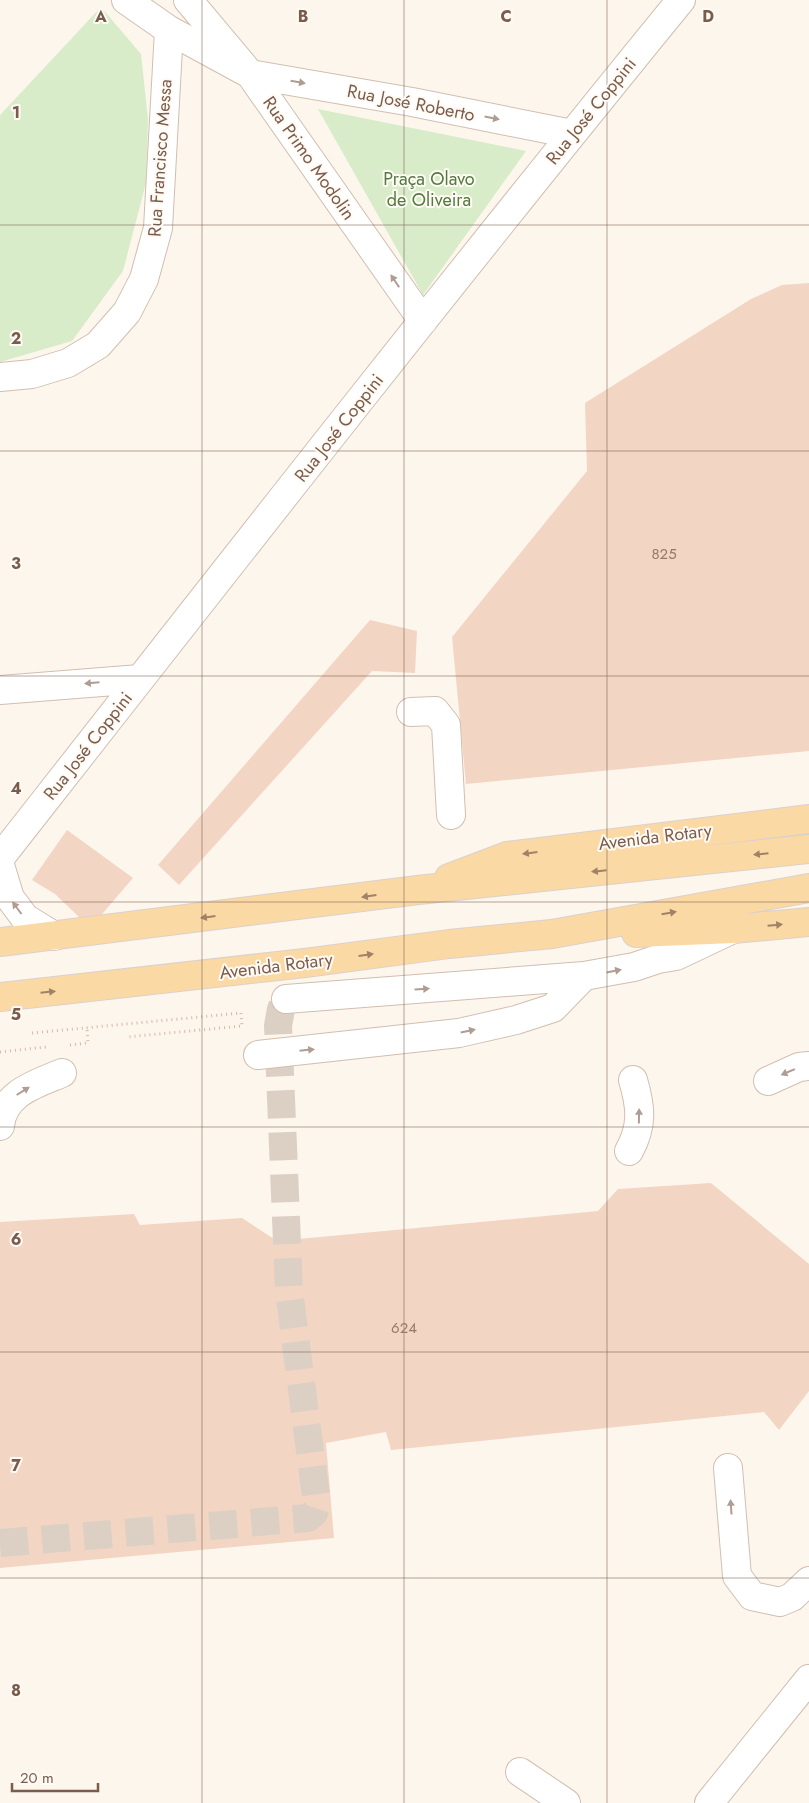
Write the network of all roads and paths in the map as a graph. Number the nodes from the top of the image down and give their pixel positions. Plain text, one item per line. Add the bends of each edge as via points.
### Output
1 (126, 0) edge
2 (188, 0) edge
3 (681, 0) edge
4 (168, 30) junction
5 (250, 74) junction
6 (572, 134) junction
7 (422, 321) junction
8 (0, 377) edge
9 (140, 679) junction
10 (0, 690) edge
11 (411, 712) dead end
12 (451, 815) dead end
13 (809, 819) edge
14 (809, 849) edge
15 (0, 858) edge
16 (0, 865) edge
17 (809, 888) edge
18 (418, 890) junction
19 (809, 922) edge
20 (733, 929) junction
21 (552, 934) junction
22 (54, 936) junction
23 (0, 942) edge
24 (584, 976) junction
25 (0, 997) edge
26 (286, 999) dead end
27 (32, 1033) dead end
28 (127, 1037) dead end
29 (258, 1055) dead end
30 (809, 1066) edge
31 (62, 1073) dead end
32 (633, 1080) dead end
33 (768, 1081) dead end
34 (0, 1126) edge
35 (629, 1151) dead end
36 (728, 1468) dead end
37 (809, 1581) edge
38 (809, 1679) edge
39 (520, 1772) dead end
40 (708, 1802) edge
41 (566, 1803) edge

1 - 4 street
2 - 5 street, Rua Primo Modolin
3 - 6 street, Rua José Coppini
4 - 5 street
4 - 8 street, Rua Francisco Messa via 158,228 144,279 127,312 98,345 68,364 32,374
5 -> 6 street, Rua José Roberto
7 -> 5 street, Rua Primo Modolin
6 - 7 street, Rua José Coppini
7 - 9 street, Rua José Coppini
9 -> 10 street
9 - 15 street, Rua José Coppini
11 - 12 street via 435,711 446,726
13 -> 18 main road, Avenida Rotary via 507,856
14 -> 18 main road, Avenida Rotary
22 -> 16 street via 24,918 10,898
21 -> 17 main road, Avenida Rotary
18 -> 22 main road, Avenida Rotary
20 -> 19 main road, Avenida Rotary
20 - 21 main road, Avenida Rotary
24 -> 20 street via 676,956
25 -> 21 main road, Avenida Rotary
22 - 23 main road, Avenida Rotary
26 -> 24 street
29 -> 24 street via 459,1033 516,1020 553,1008
27 - 28 path via 241,1013 242,1026
30 -> 33 street
34 -> 31 street via 8,1102 22,1090
35 -> 32 street via 637,1138 640,1117
37 -> 36 street via 792,1597 780,1602 752,1596 737,1576
38 - 40 street
39 - 41 street

